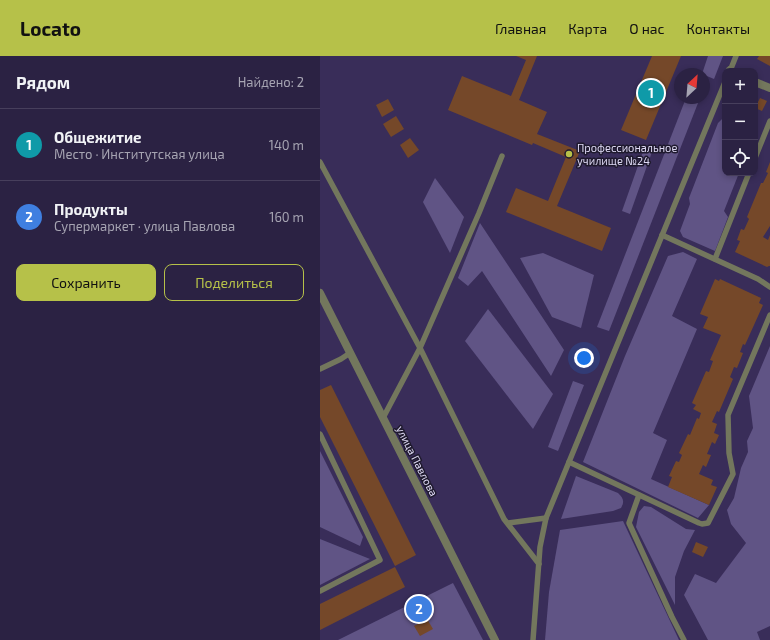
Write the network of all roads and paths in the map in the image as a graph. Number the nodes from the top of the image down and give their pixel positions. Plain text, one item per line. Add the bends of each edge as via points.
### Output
1 (736, 56) edge
2 (731, 68) edge
3 (758, 83) edge
4 (770, 88) edge
5 (722, 89) edge
6 (770, 121) edge
7 (758, 151) edge
8 (502, 156) dead end
9 (320, 162) edge
10 (748, 176) edge
11 (662, 235) junction
12 (715, 259) junction
13 (770, 287) edge
14 (320, 293) edge
15 (770, 315) edge
16 (420, 348) junction
17 (350, 353) junction
18 (320, 369) edge
19 (383, 418) junction
20 (320, 434) edge
21 (569, 462) junction
22 (639, 495) junction
23 (546, 518) junction
24 (508, 523) junction
25 (539, 564) junction
26 (320, 591) edge
27 (495, 640) edge
28 (533, 640) edge
29 (684, 640) edge

1 - 2 lane
3 - 4 street
5 - 11 lane
6 - 7 lane
8 - 16 lane
9 - 16 lane
10 - 12 lane
11 - 12 lane
11 - 21 lane
12 - 13 lane
14 - 17 street, улица Павлова
15 - 22 lane via 728,415 729,453 733,474 708,523 702,524
16 - 19 lane
16 - 24 lane
17 - 18 lane
17 - 19 street, улица Павлова
19 - 27 street, улица Павлова
20 - 26 lane via 380,560
21 - 22 lane
21 - 23 lane
22 - 29 lane via 629,523
23 - 24 lane
23 - 25 lane
24 - 25 lane
25 - 28 lane

